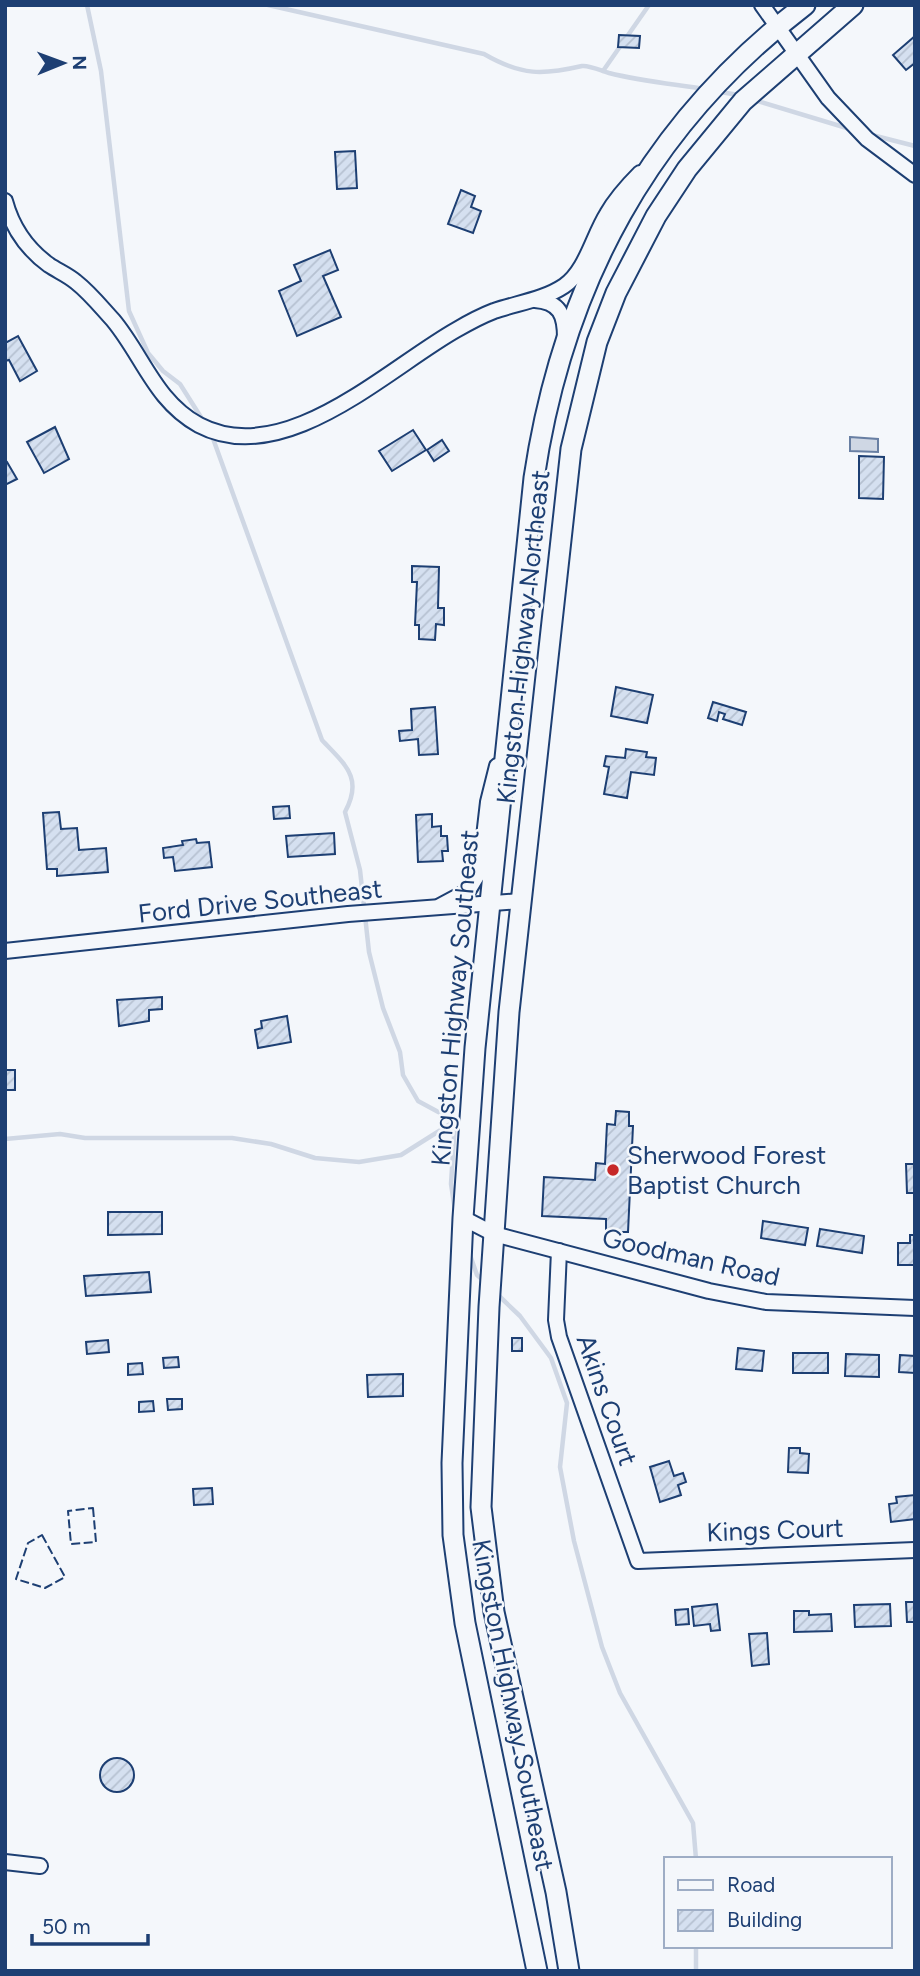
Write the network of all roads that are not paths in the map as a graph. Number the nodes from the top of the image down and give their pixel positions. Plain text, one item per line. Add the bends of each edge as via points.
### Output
1 (762, 5) edge
2 (805, 5) edge
3 (853, 5) edge
4 (779, 25) junction
5 (797, 54) junction
6 (667, 144) junction
7 (915, 175) edge
8 (5, 201) edge
9 (534, 300) junction
10 (565, 340) junction
11 (509, 717) junction
12 (520, 901) junction
13 (488, 903) junction
14 (434, 908) junction
15 (5, 951) edge
16 (463, 1218) junction
17 (494, 1234) junction
18 (559, 1251) junction
19 (915, 1308) edge
20 (915, 1550) edge
21 (638, 1561) joint
22 (5, 1862) edge
23 (40, 1866) dead end
24 (537, 1971) edge
25 (569, 1971) edge

1 - 4 street
2 - 4 main road, Kingston Highway Southeast
3 - 5 main road, Kingston Highway Northeast
4 - 5 street
4 - 6 main road, Kingston Highway Southeast via 726,75
5 - 7 street via 828,98 867,139
5 - 12 main road, Kingston Highway Northeast via 743,102 687,169 616,293 594,352 566,478
6 - 9 street via 606,214 574,276 565,286
6 - 10 main road, Kingston Highway Southeast via 601,251
8 - 9 street via 26,244 100,305 165,398 200,425 236,436 280,433 304,423 456,330 492,312
9 - 10 street via 555,304 562,313
10 - 11 main road, Kingston Highway Southeast via 540,435
11 - 13 main road, Kingston Highway Southeast
11 - 14 street via 488,802 480,871 468,891
12 - 13 street, Ford Drive Southeast
12 - 17 main road, Kingston Highway Northeast
13 - 14 street, Ford Drive Southeast
13 - 16 main road, Kingston Highway Southeast
14 - 15 street, Ford Drive Southeast
16 - 17 street, Goodman Road
16 - 24 main road, Kingston Highway Southeast via 453,1384 453,1535 465,1623
17 - 18 street, Goodman Road
17 - 25 main road, Kingston Highway Northeast via 482,1534
18 - 19 street, Goodman Road via 709,1291 766,1301
18 - 21 street, Akins Court via 559,1337
20 - 21 street, Kings Court
22 - 23 street

